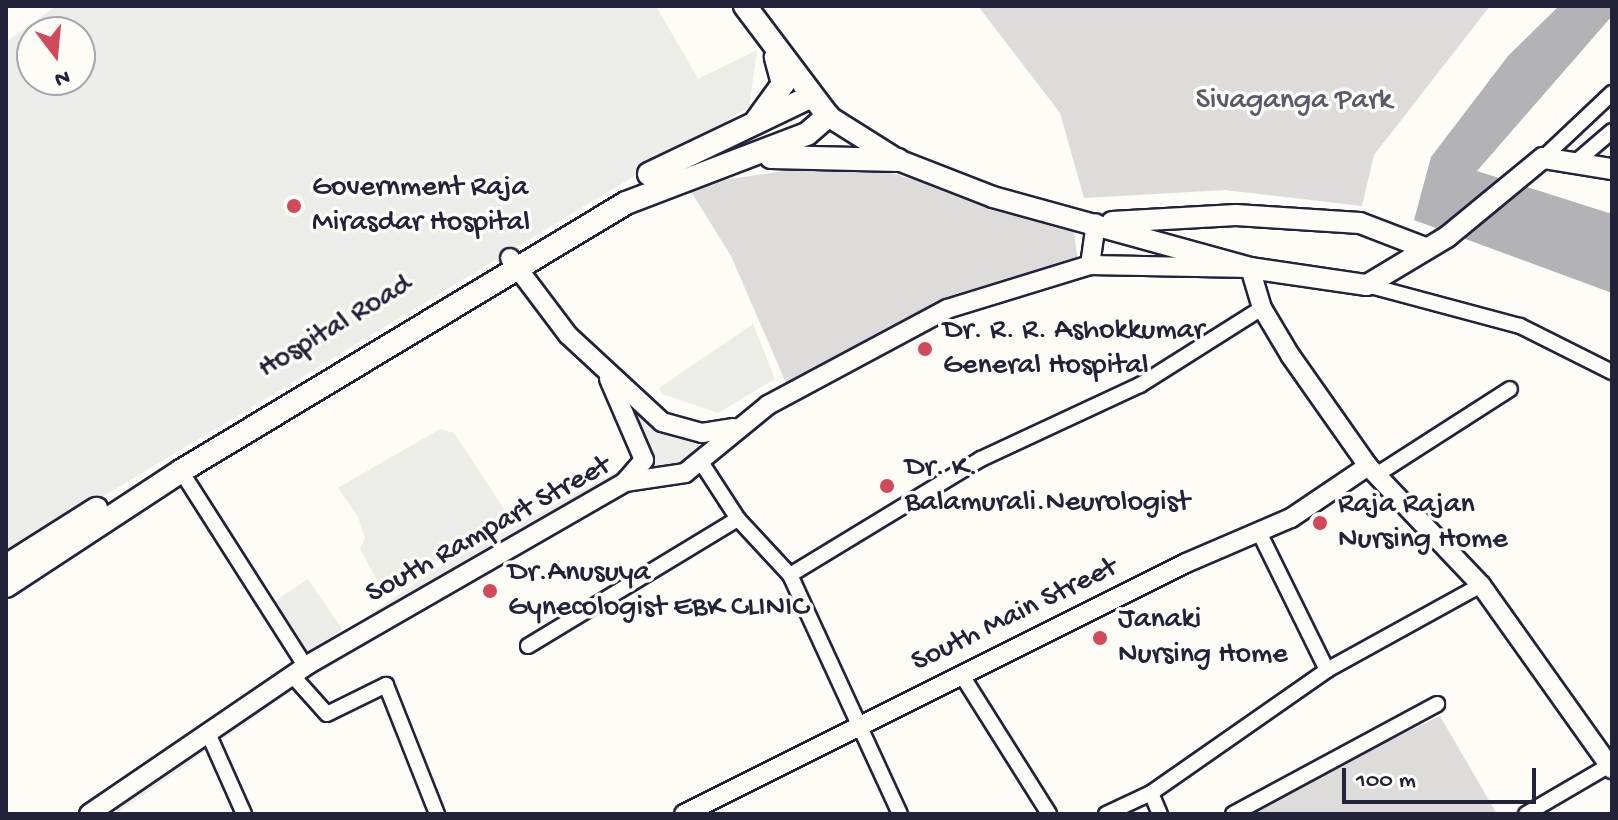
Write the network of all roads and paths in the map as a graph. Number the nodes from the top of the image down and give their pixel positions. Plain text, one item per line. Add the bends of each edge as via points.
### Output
1 (745, 6) edge
2 (769, 41) junction
3 (1612, 93) edge
4 (810, 97) junction
5 (828, 116) junction
6 (1612, 131) edge
7 (740, 134) junction
8 (755, 158) junction
9 (1543, 158) junction
10 (898, 160) junction
11 (1577, 161) junction
12 (1612, 169) edge
13 (1096, 223) junction
14 (1425, 248) junction
15 (514, 263) junction
16 (1090, 265) junction
17 (1250, 268) junction
18 (1367, 285) junction
19 (1262, 308) junction
20 (1612, 372) edge
21 (609, 378) junction
22 (1510, 389) dead end
23 (734, 428) junction
24 (701, 462) junction
25 (1372, 470) junction
26 (181, 471) junction
27 (625, 482) junction
28 (738, 519) junction
29 (1259, 532) junction
30 (6, 566) edge
31 (790, 575) junction
32 (1481, 585) junction
33 (6, 586) edge
34 (528, 646) dead end
35 (1327, 670) junction
36 (299, 671) junction
37 (961, 674) junction
38 (1437, 704) dead end
39 (857, 724) junction
40 (208, 733) junction
41 (1611, 767) edge
42 (1151, 793) junction
43 (89, 814) edge
44 (244, 814) edge
45 (437, 814) edge
46 (684, 814) edge
47 (900, 814) edge
48 (1049, 814) edge
49 (1106, 814) edge
50 (1160, 814) edge
51 (1233, 814) edge
52 (1526, 814) edge

1 - 2 main road
2 - 4 main road
2 - 7 main road via 783,84 769,110
3 - 9 street
4 - 5 main road
4 - 7 main road
5 - 8 main road
5 - 10 main road
6 - 11 street
7 - 15 main road, Hospital Road via 635,181
8 - 10 main road
8 - 15 main road, Hospital Road via 676,178
9 - 11 main road
9 - 14 main road via 1447,237
10 - 13 main road via 993,197
11 - 12 main road
13 - 14 main road via 1236,215 1360,223
13 - 16 street
13 - 17 main road
14 - 18 main road
15 - 21 street
15 - 26 main road, Hospital Road
15 - 30 main road, Hospital Road
16 - 17 street, South Rampart Street
16 - 23 street, South Rampart Street via 947,309
17 - 18 main road
17 - 19 street
18 - 20 street via 1520,326
19 - 25 street
19 - 31 street via 1140,385 981,459
21 - 23 street via 662,422 702,433
21 - 27 street via 644,460
22 - 25 street
23 - 24 street, South Rampart Street
24 - 27 street, South Rampart Street via 667,478
24 - 28 street
25 - 29 street, South Main Street
25 - 32 street
26 - 33 main road, Hospital Road
26 - 36 street
27 - 36 street, South Rampart Street
28 - 31 street
28 - 34 street
29 - 35 street
29 - 37 street, South Main Street
31 - 39 street
32 - 35 street
32 - 41 street
35 - 42 street
36 - 40 street, South Rampart Street
36 - 45 street via 327,714 386,685
37 - 39 street, South Main Street
37 - 48 street
38 - 51 street
39 - 46 street, South Main Street
39 - 47 street
40 - 43 street, South Rampart Street
40 - 44 street
41 - 52 street
42 - 49 street
42 - 50 street

